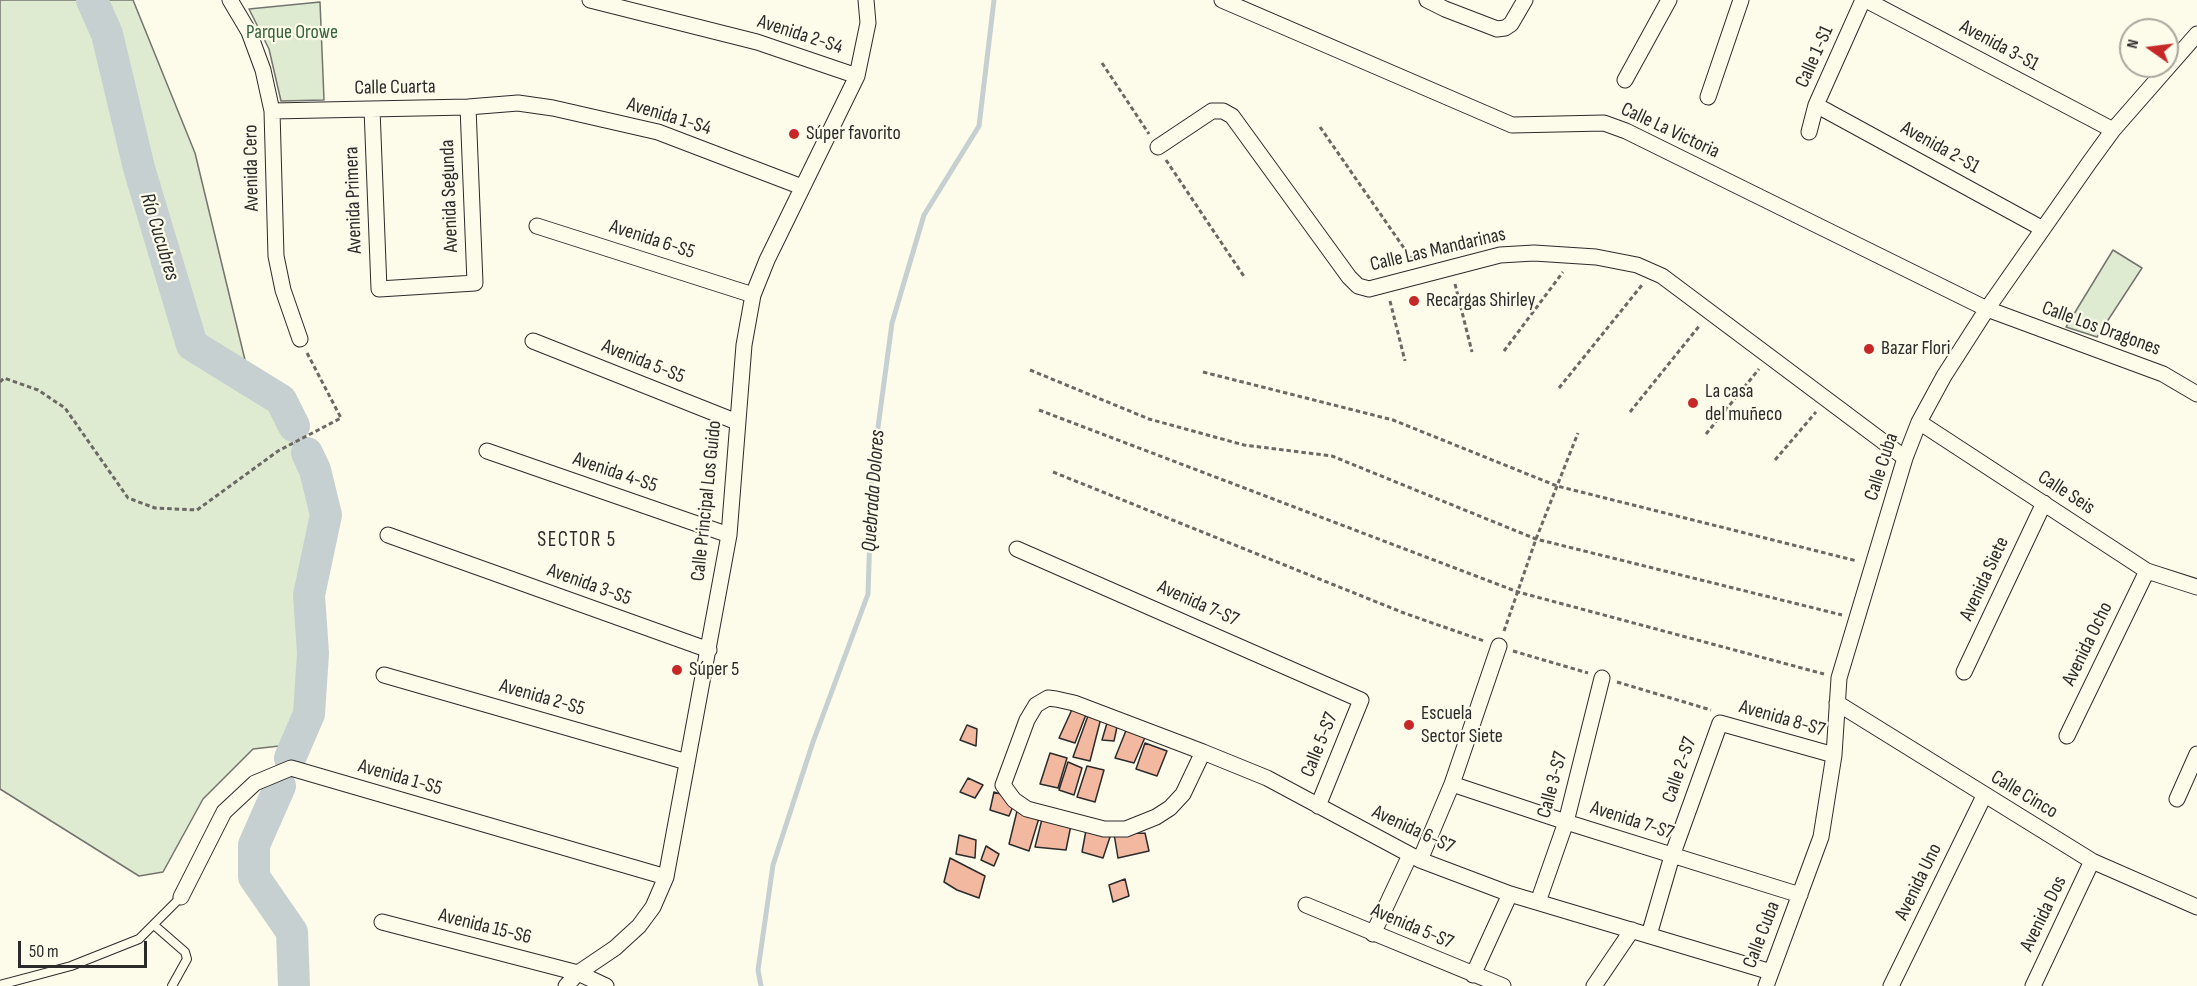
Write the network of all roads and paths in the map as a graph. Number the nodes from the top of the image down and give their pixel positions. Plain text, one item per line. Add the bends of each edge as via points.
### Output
1 (230, 0) edge
2 (590, 0) edge
3 (866, 0) edge
4 (1222, 0) edge
5 (1426, 0) edge
6 (1525, 0) edge
7 (1669, 0) edge
8 (1741, 0) edge
9 (1864, 0) edge
10 (2197, 34) edge
11 (1102, 63) dead end
12 (857, 76) junction
13 (1626, 80) dead end
14 (1708, 97) dead end
15 (518, 103) joint
16 (1816, 105) junction
17 (468, 107) junction
18 (372, 109) junction
19 (272, 111) junction
20 (1320, 127) dead end
21 (2113, 130) junction
22 (1809, 132) dead end
23 (1158, 147) junction
24 (802, 188) junction
25 (537, 226) dead end
26 (2043, 229) junction
27 (1575, 256) junction
28 (1451, 267) junction
29 (1652, 272) junction
30 (1422, 275) junction
31 (1245, 278) dead end
32 (1386, 285) junction
33 (379, 289) joint
34 (753, 295) junction
35 (1987, 309) junction
36 (1711, 312) junction
37 (300, 339) joint
38 (533, 341) dead end
39 (1504, 351) dead end
40 (1472, 352) dead end
41 (1770, 356) junction
42 (1405, 361) dead end
43 (1030, 370) dead end
44 (1203, 372) dead end
45 (0, 382) edge
46 (1559, 388) dead end
47 (2197, 394) edge
48 (1827, 399) junction
49 (1039, 410) dead end
50 (1630, 412) dead end
51 (737, 422) junction
52 (1919, 422) junction
53 (1578, 433) dead end
54 (1706, 434) dead end
55 (487, 451) dead end
56 (1905, 458) junction
57 (1775, 460) dead end
58 (1053, 472) dead end
59 (1557, 486) junction
60 (2044, 503) junction
61 (388, 535) dead end
62 (729, 535) junction
63 (1536, 539) junction
64 (1017, 549) dead end
65 (1874, 565) junction
66 (2147, 571) junction
67 (2197, 587) edge
68 (1518, 592) junction
69 (1858, 619) junction
70 (1499, 646) junction
71 (709, 650) junction
72 (1964, 672) dead end
73 (384, 675) dead end
74 (1602, 678) dead end
75 (1839, 678) junction
76 (1361, 700) joint
77 (1837, 703) junction
78 (1720, 723) joint
79 (2067, 736) dead end
80 (1203, 752) junction
81 (2197, 754) edge
82 (1834, 755) junction
83 (687, 762) junction
84 (1452, 784) junction
85 (1984, 796) junction
86 (2177, 799) dead end
87 (1318, 806) junction
88 (1566, 822) junction
89 (1672, 856) junction
90 (1415, 858) junction
91 (2092, 861) junction
92 (666, 877) junction
93 (1510, 894) junction
94 (1800, 895) junction
95 (181, 897) joint
96 (1538, 902) junction
97 (1306, 905) dead end
98 (2197, 907) edge
99 (382, 922) dead end
100 (154, 925) junction
101 (1632, 930) junction
102 (1373, 934) junction
103 (1649, 935) junction
104 (578, 973) junction
105 (1473, 975) junction
106 (1768, 979) edge
107 (0, 985) edge
108 (172, 986) edge
109 (566, 986) edge
110 (606, 986) edge
111 (1503, 986) edge
112 (1594, 986) edge
113 (1891, 986) edge
114 (2032, 986) edge

1 - 19 street, Avenida Cero via 263,70
2 - 12 street, Avenida 2-S4 via 757,42
3 - 12 street, Calle Principal Los Guido via 868,23
4 - 35 street, Calle La Victoria via 1512,125 1604,123 1626,131
5 - 6 street via 1497,29 1511,24
7 - 13 street
8 - 14 street
9 - 16 street, Calle 1-S1
9 - 21 street, Avenida 3-S1
10 - 21 street, Calle Cuba
11 - 23 path
12 - 24 street, Calle Principal Los Guido
15 - 17 street, Calle Cuarta
15 - 24 street, Avenida 1-S4 via 658,132
16 - 22 street, Calle 1-S1
16 - 26 street, Avenida 2-S1
17 - 18 street, Calle Cuarta
17 - 33 street, Avenida Segunda via 475,283
18 - 19 street, Calle Cuarta
18 - 33 street, Avenida Primera
19 - 37 street, Avenida Cero via 276,256
20 - 30 path
21 - 26 street, Calle Cuba
23 - 31 path
23 - 32 street, Calle Las Mandarinas via 1212,111 1232,116 1349,278 1369,289
24 - 34 street, Calle Principal Los Guido
25 - 34 street, Avenida 6-S5
26 - 35 street, Calle Cuba
27 - 28 street, Calle Las Mandarinas via 1500,255
27 - 29 street, Calle Las Mandarinas via 1637,265
27 - 39 path
28 - 30 street, Calle Las Mandarinas
28 - 40 path
29 - 36 street, Calle Las Mandarinas
29 - 46 path
30 - 32 street, Calle Las Mandarinas
32 - 42 path
34 - 51 street, Calle Principal Los Guido
35 - 47 street, Calle Los Dragones via 2163,374
35 - 52 street, Calle Cuba
36 - 41 street, Calle Las Mandarinas
36 - 50 path
37 - 45 path via 341,418 278,452 197,510 155,508 128,498 65,408 38,390 4,378
38 - 51 street, Avenida 5-S5
41 - 48 street, Calle Las Mandarinas
41 - 54 path
43 - 63 path via 1149,418 1244,446 1332,456
44 - 59 path via 1393,420
48 - 56 street, Calle Las Mandarinas
48 - 57 path
49 - 68 path
51 - 62 street, Calle Principal Los Guido
52 - 56 street, Calle Cuba
52 - 60 street, Calle Seis
53 - 59 path
55 - 62 street, Avenida 4-S5
56 - 65 street, Calle Cuba
58 - 70 path via 1404,613
59 - 63 path
59 - 65 path
60 - 66 street, Calle Seis
60 - 72 street, Avenida Siete
61 - 71 street, Avenida 3-S5
62 - 71 street, Calle Principal Los Guido
63 - 68 path
63 - 69 path
64 - 76 street, Avenida 7-S7
65 - 69 street, Calle Cuba
66 - 67 street, Calle Seis
66 - 79 street, Avenida Ocho
68 - 70 path
68 - 75 path
69 - 75 street, Calle Cuba
70 - 84 street
71 - 83 street, Calle Principal Los Guido
73 - 83 street, Avenida 2-S5
74 - 88 street, Calle 3-S7
75 - 77 street, Calle Cuba
76 - 87 street, Calle 5-S7
77 - 82 street, Calle Cuba
77 - 85 street, Calle Cinco
78 - 82 street, Avenida 8-S7
78 - 89 street, Calle 2-S7
80 - 80 street, Avenida 6-S7 via 1183,794 1170,808 1126,829 1104,829 1027,809 1014,800 1004,785 1027,720 1036,705 1048,698 1074,703
80 - 87 street, Avenida 6-S7 via 1267,778
81 - 86 street
82 - 94 street, Calle Cuba via 1821,837
83 - 92 street, Calle Principal Los Guido
84 - 88 street, Avenida 7-S7
84 - 90 street
85 - 91 street, Calle Cinco
85 - 113 street, Avenida Uno
87 - 90 street, Avenida 6-S7
88 - 89 street, Avenida 7-S7
88 - 96 street, Calle 3-S7
89 - 94 street, Avenida 7-S7
89 - 103 street, Calle 2-S7
90 - 93 street, Avenida 6-S7
90 - 102 street
91 - 98 street, Calle Cinco
91 - 114 street, Avenida Dos
92 - 95 street, Avenida 1-S5 via 291,768 255,783 224,812
92 - 104 street, Calle Principal Los Guido via 653,907 639,926
93 - 96 street, Avenida 6-S7
93 - 105 street
94 - 106 street, Calle Cuba
95 - 100 lane
96 - 101 street, Avenida 6-S7
97 - 102 street, Avenida 5-S7
99 - 104 street, Avenida 15-S6
100 - 107 lane via 139,939 71,966
100 - 108 lane via 185,952 187,959
101 - 103 street, Avenida 6-S7
101 - 112 street
102 - 105 street, Avenida 5-S7
103 - 106 street, Avenida 6-S7
104 - 109 street, Calle Principal Los Guido
104 - 110 street, Avenida 15-S6
105 - 111 street, Avenida 5-S7

